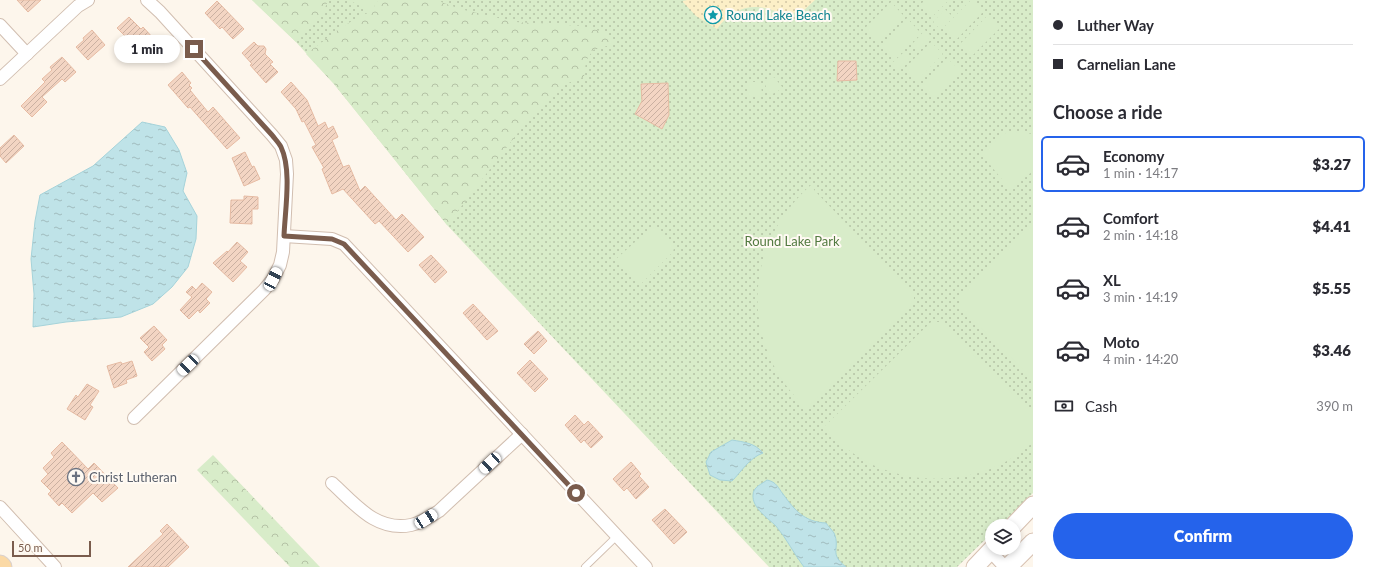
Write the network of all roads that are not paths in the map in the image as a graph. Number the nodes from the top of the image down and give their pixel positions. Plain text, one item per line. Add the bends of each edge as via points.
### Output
1 (88, 0) edge
2 (146, 0) edge
3 (0, 25) edge
4 (27, 54) junction
5 (0, 79) edge
6 (284, 236) junction
7 (134, 418) dead end
8 (522, 434) junction
9 (332, 483) dead end
10 (1033, 505) edge
11 (0, 507) edge
12 (1020, 519) edge
13 (617, 536) junction
14 (1033, 542) edge
15 (986, 555) edge
16 (996, 555) edge
17 (55, 567) edge
18 (585, 567) edge
19 (646, 567) edge
20 (974, 567) edge
21 (1005, 567) edge
22 (1008, 567) edge

1 - 4 street via 78,6
2 - 6 street via 180,33 281,146 287,174
3 - 4 street
4 - 5 street
6 - 7 street via 280,266 264,290
6 - 8 street via 332,239 344,244
8 - 9 street via 439,511 412,525 381,523 367,516
8 - 13 street
10 - 12 main road
11 - 17 street
13 - 18 lane
13 - 19 street
14 - 22 main road
15 - 20 main road
16 - 21 street

